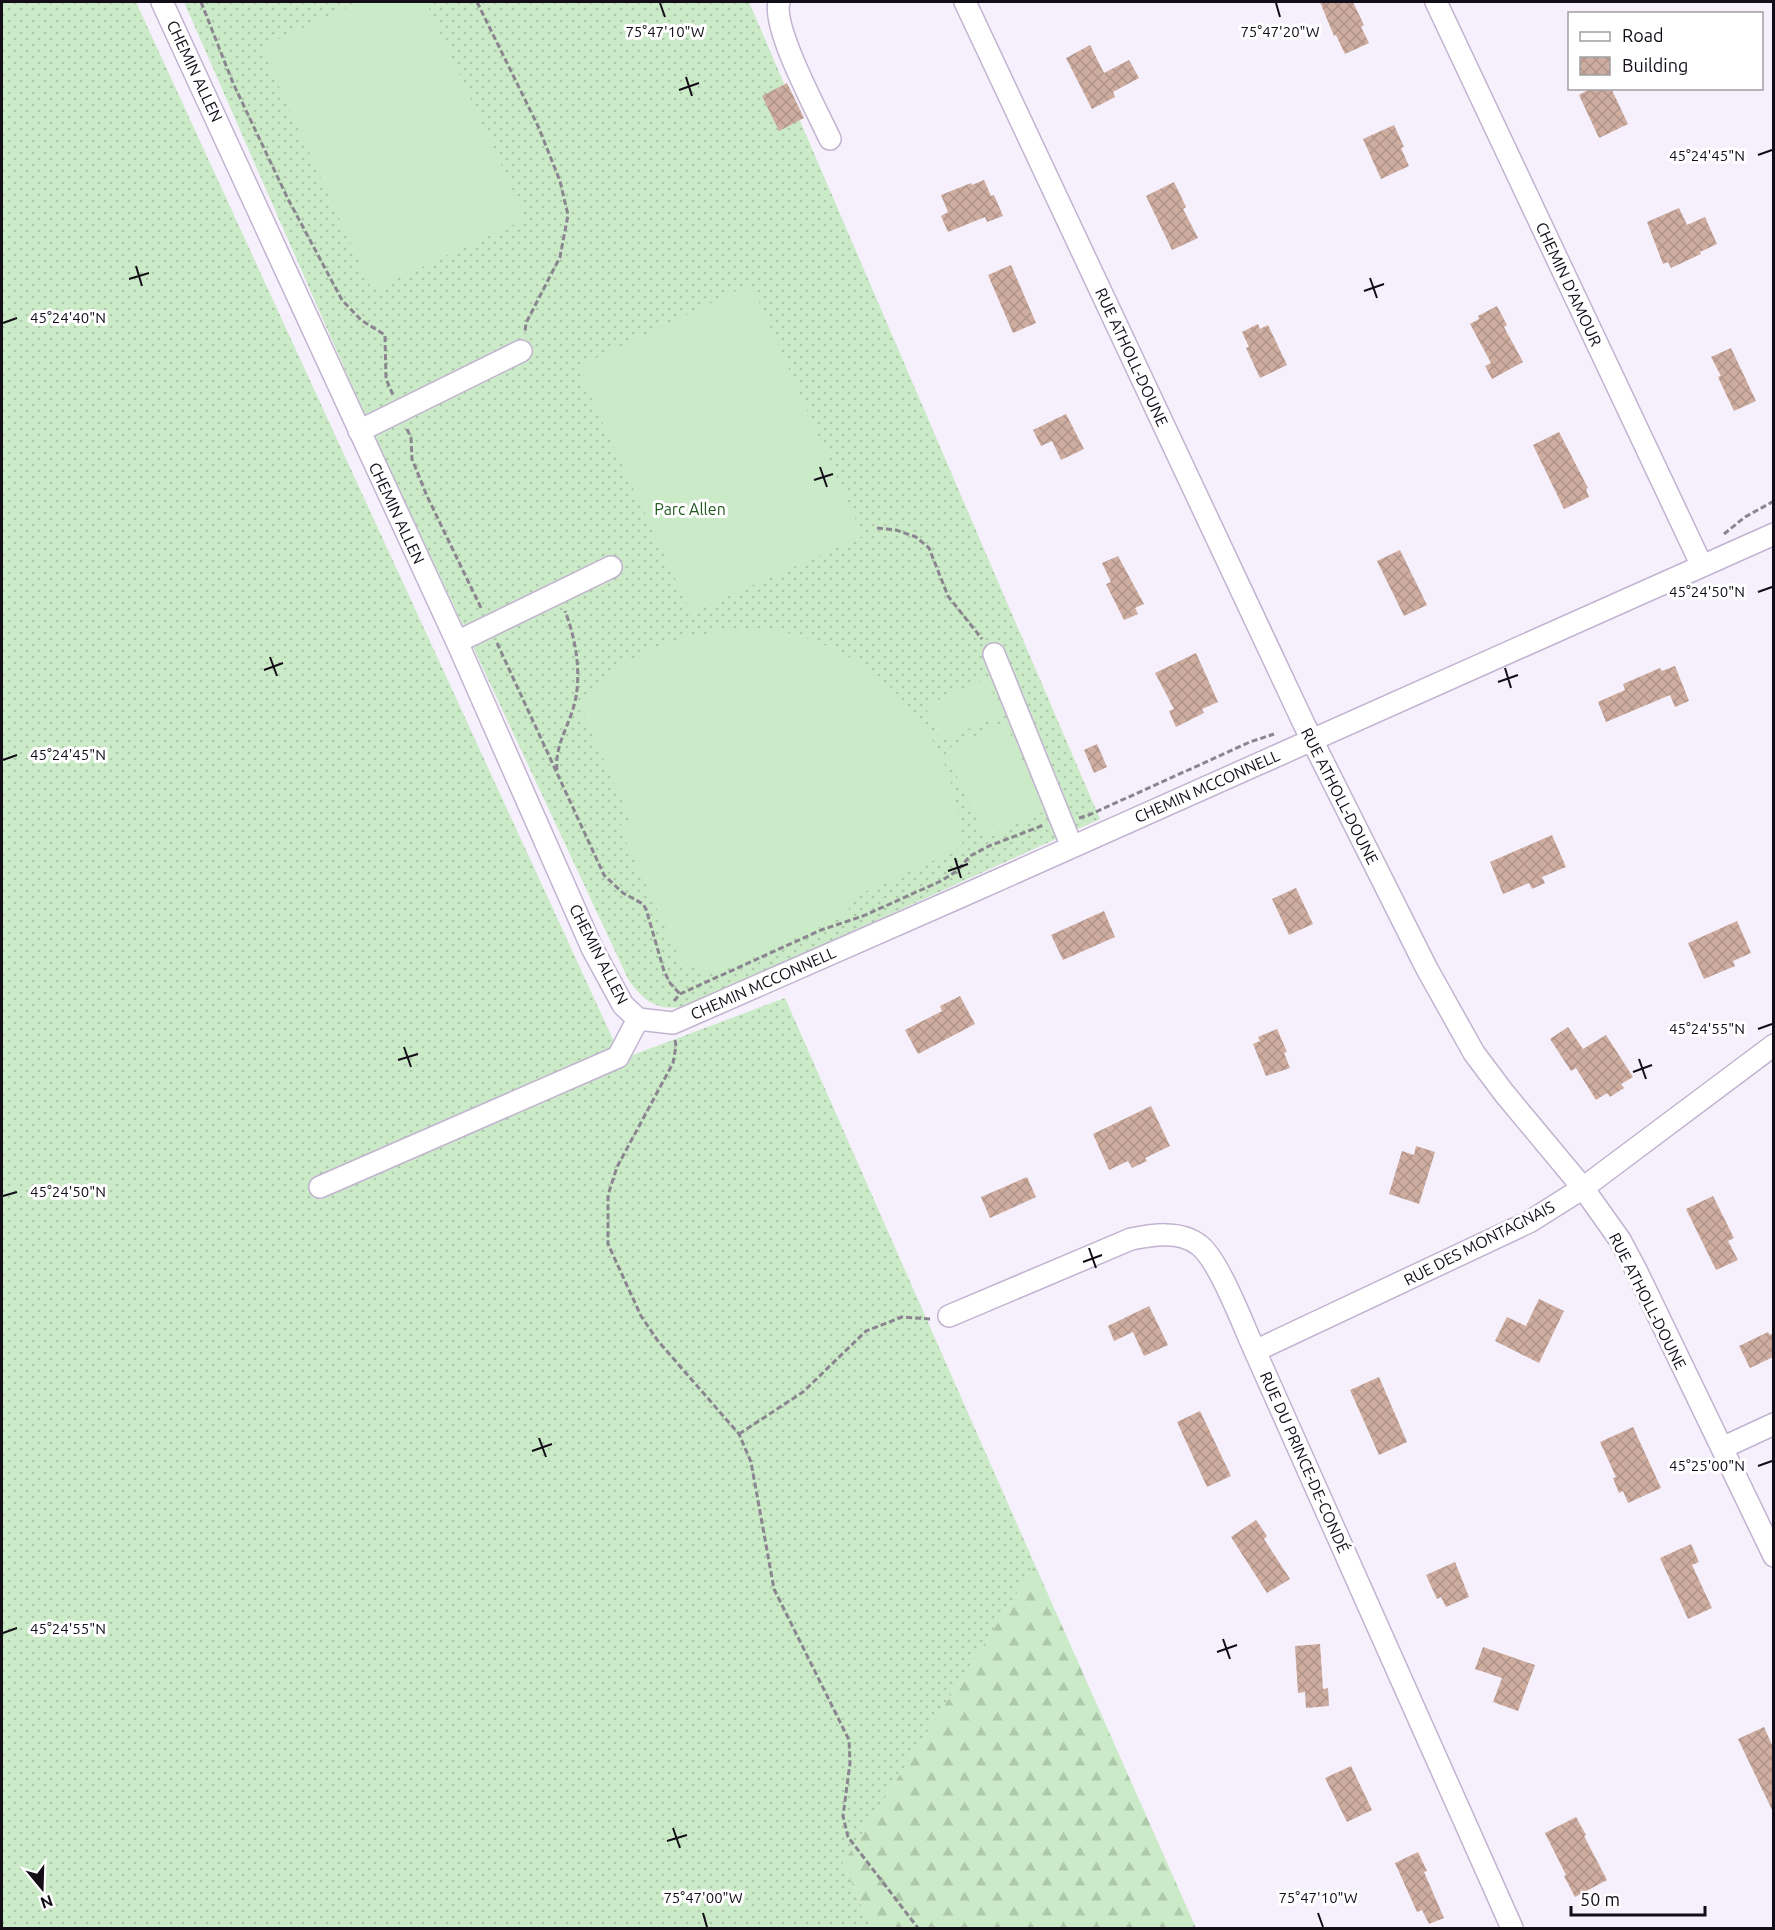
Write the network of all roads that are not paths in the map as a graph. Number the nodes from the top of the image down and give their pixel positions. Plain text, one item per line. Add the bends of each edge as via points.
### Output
1 (162, 2) edge
2 (779, 2) edge
3 (965, 2) edge
4 (1436, 2) edge
5 (830, 139) dead end
6 (521, 351) road end
7 (359, 431) junction
8 (1773, 534) edge
9 (1702, 566) junction
10 (611, 567) dead end
11 (457, 642) junction
12 (994, 654) road end
13 (1308, 732) junction
14 (1072, 847) junction
15 (638, 1019) junction
16 (1773, 1045) edge
17 (320, 1187) dead end
18 (1583, 1188) junction
19 (950, 1316) road end
20 (1255, 1351) junction
21 (1773, 1424) edge
22 (1722, 1448) junction
23 (1773, 1556) edge
24 (1512, 1929) edge

1 - 7 street, CHEMIN ALLEN
2 - 5 street via 782,33
3 - 13 street, RUE ATHOLL-DOUNE
4 - 9 street, CHEMIN D'AMOUR
6 - 7 street
7 - 11 street, CHEMIN ALLEN
8 - 9 street, CHEMIN MCCONNELL
9 - 13 street, CHEMIN MCCONNELL
10 - 11 street
11 - 15 street, CHEMIN ALLEN via 592,948 623,1005
12 - 14 street
13 - 14 street, CHEMIN MCCONNELL
13 - 18 street, RUE ATHOLL-DOUNE via 1427,969 1474,1053
14 - 15 street, CHEMIN MCCONNELL via 673,1023
15 - 17 street via 618,1056
16 - 18 street, RUE DES MONTAGNAIS
18 - 20 street, RUE DES MONTAGNAIS via 1501,1237
18 - 22 street, RUE ATHOLL-DOUNE via 1620,1240
19 - 20 street, RUE DU PRINCE-DE-CONDÉ via 1107,1248 1156,1234 1198,1244 1214,1261
20 - 24 street, RUE DU PRINCE-DE-CONDÉ
21 - 22 street
22 - 23 street, RUE ATHOLL-DOUNE

